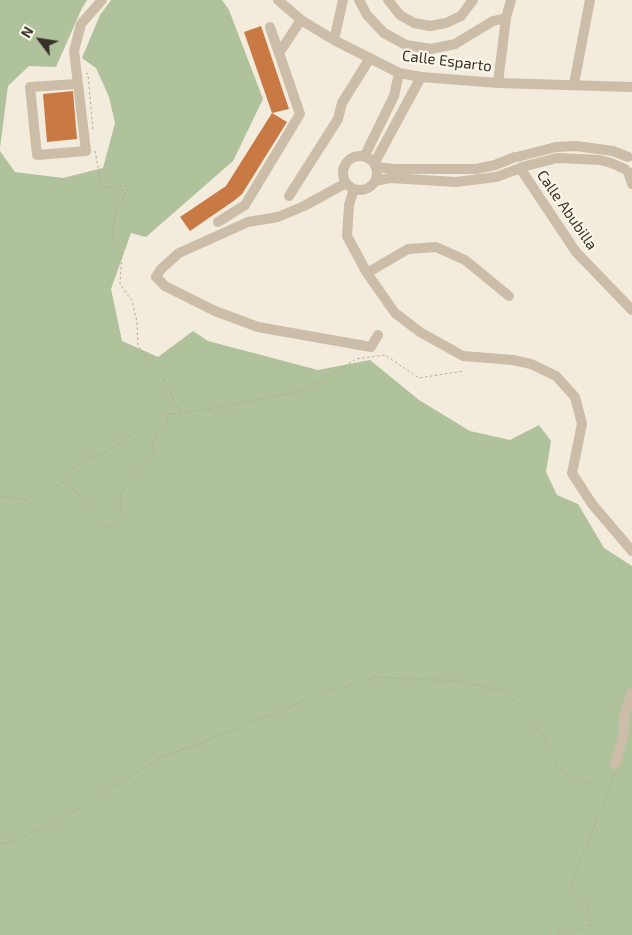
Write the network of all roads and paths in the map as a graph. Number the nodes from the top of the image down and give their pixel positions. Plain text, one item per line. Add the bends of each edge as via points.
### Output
1 (102, 0) edge
2 (278, 0) edge
3 (343, 0) edge
4 (360, 0) edge
5 (388, 0) edge
6 (473, 0) edge
7 (511, 0) edge
8 (590, 0) edge
9 (506, 18) junction
10 (301, 20) junction
11 (270, 27) dead end
12 (334, 40) junction
13 (279, 53) junction
14 (370, 58) junction
15 (399, 73) junction
16 (421, 77) junction
17 (498, 83) junction
18 (78, 84) junction
19 (574, 84) junction
20 (632, 87) edge
21 (365, 155) junction
22 (96, 157) dead end
23 (516, 157) junction
24 (630, 157) edge
25 (375, 164) junction
26 (520, 168) junction
27 (628, 171) edge
28 (375, 181) junction
29 (632, 184) edge
30 (350, 186) junction
31 (289, 196) dead end
32 (218, 222) dead end
33 (367, 273) junction
34 (509, 296) dead end
35 (632, 310) edge
36 (378, 334) dead end
37 (464, 371) dead end
38 (167, 414) junction
39 (180, 414) junction
40 (62, 482) junction
41 (0, 496) edge
42 (632, 551) edge
43 (632, 693) edge
44 (615, 764) junction
45 (0, 843) edge
46 (557, 935) edge

1 - 18 street via 81,24 74,51
2 - 10 street, Calle Esparto
3 - 12 street
4 - 9 street via 367,14 384,33 406,45 431,49 456,44 493,21
5 - 6 street via 400,15 414,23 430,26 461,16
7 - 9 street
8 - 19 street
9 - 17 street
10 - 12 street, Calle Esparto
10 - 13 street
11 - 13 street
12 - 14 street, Calle Esparto
13 - 32 street via 300,114 245,205
14 - 15 street, Calle Esparto
14 - 31 street via 342,103 338,119
15 - 16 street, Calle Esparto
15 - 21 street via 394,96
16 - 17 street, Calle Esparto
16 - 25 street
17 - 19 street, Calle Esparto
18 - 18 street via 86,151 36,154 30,87
19 - 20 street, Calle Esparto
21 - 25 street
21 - 30 street via 347,161 342,172
22 - 39 path via 102,188 130,185 114,214 112,240 122,253 120,284 132,300 138,346 164,380
23 - 24 street via 556,147 576,146
23 - 25 street via 476,169 395,169
23 - 26 street, Calle Abubilla via 511,161 512,165
24 - 27 street via 624,162
25 - 28 street
26 - 27 street via 558,158 600,160
26 - 28 street via 496,178 456,182 390,178
26 - 35 street, Calle Abubilla via 576,252
27 - 29 street
28 - 30 street via 366,189
30 - 33 street via 347,236
30 - 36 street via 278,217 248,222 179,253 156,276 165,286 215,311 258,327 371,347
33 - 34 street via 408,249 436,246 465,260
33 - 42 street via 395,313 420,332 463,356 513,360 531,364 556,376 575,397 582,424 572,473 592,504
37 - 39 path via 419,378 385,355 356,359 303,391
38 - 39 path
38 - 40 path via 148,422 113,449 84,460
38 - 40 path via 168,420 152,443 156,453 121,492 121,512 125,517 117,526 104,526 75,489
40 - 41 path via 26,500
43 - 44 street via 624,715 624,732
44 - 45 path via 603,778 580,785 558,767 530,716 505,692 456,681 374,677 315,696 162,758 48,826
44 - 46 path via 616,771 571,884 586,904 592,925

